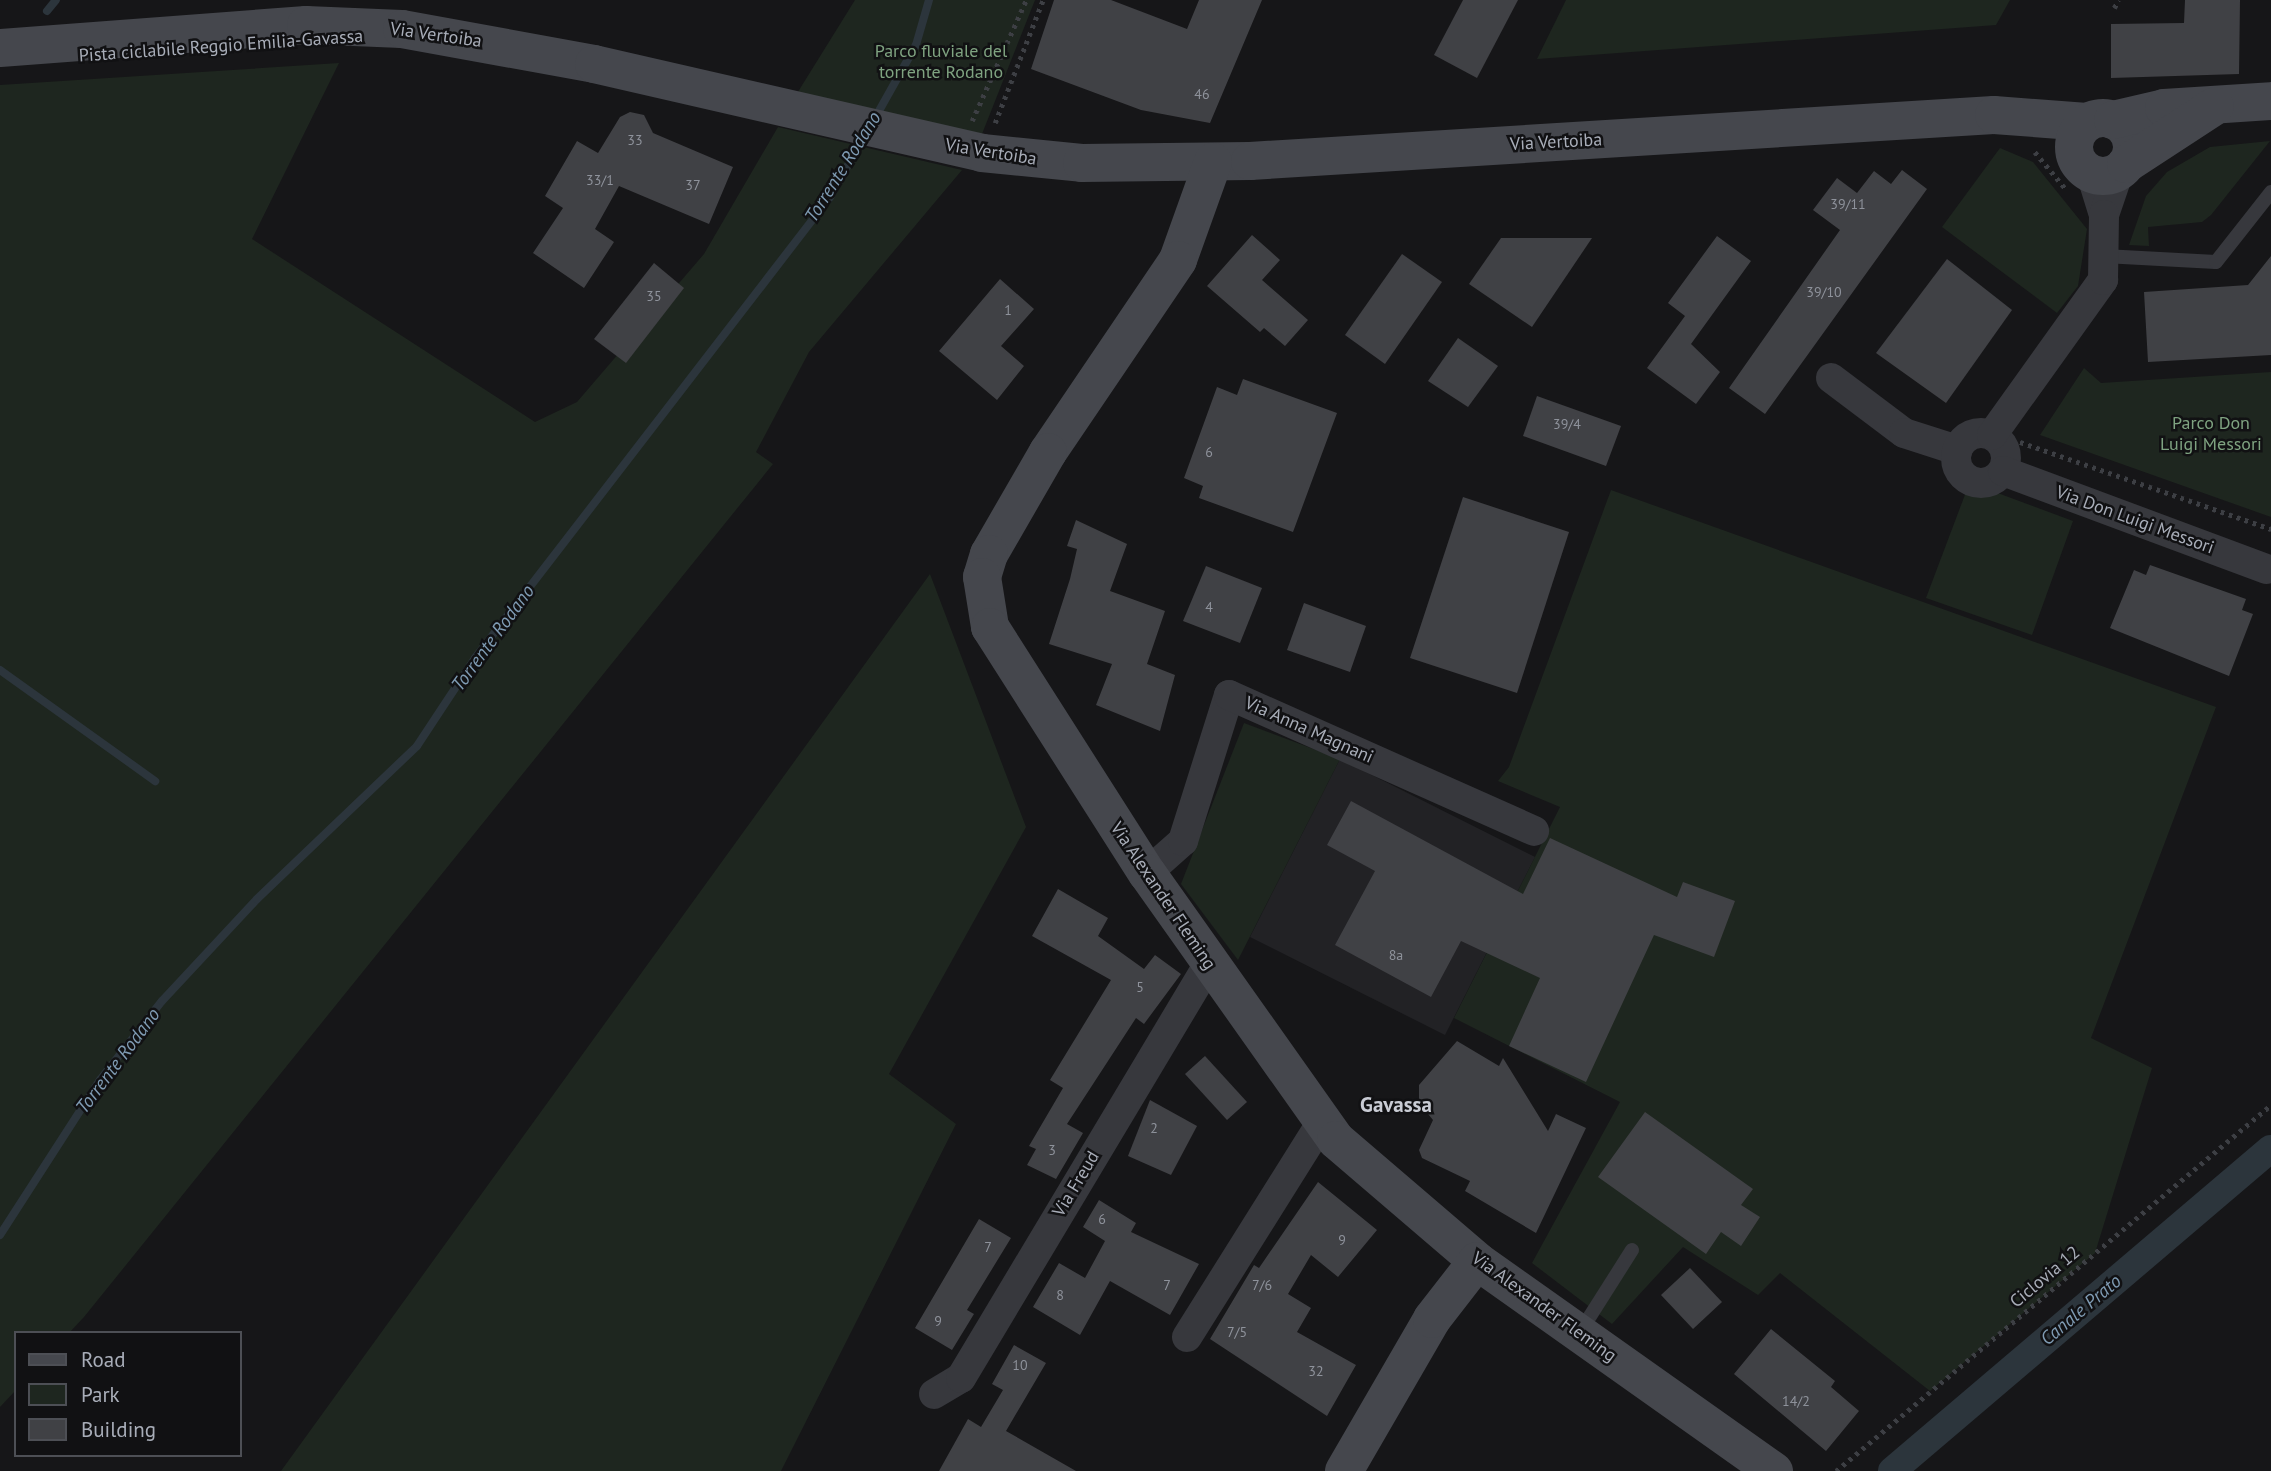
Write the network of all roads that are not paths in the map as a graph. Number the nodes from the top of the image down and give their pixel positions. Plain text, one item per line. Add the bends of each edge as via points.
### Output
1 (0, 48) edge
2 (2271, 101) edge
3 (2220, 103) junction
4 (1994, 115) junction
5 (2100, 121) junction
6 (1213, 162) junction
7 (2104, 168) junction
8 (2271, 192) edge
9 (2104, 256) junction
10 (1831, 378) dead end
11 (1992, 435) junction
12 (1957, 450) junction
13 (2003, 471) junction
14 (2266, 569) dead end
15 (1534, 831) dead end
16 (1147, 873) junction
17 (1209, 963) junction
18 (1321, 1123) junction
19 (1632, 1250) dead end
20 (1477, 1261) junction
21 (1580, 1333) junction
22 (1187, 1337) dead end
23 (934, 1394) dead end
24 (1344, 1471) edge
25 (1774, 1471) edge

1 - 6 main road, Via Vertoiba via 356,25 467,39 757,102 980,140 1083,163
2 - 3 main road
3 - 5 main road, Via Vertoiba
3 - 7 main road
4 - 5 main road, Via Vertoiba
4 - 6 main road, Via Vertoiba
4 - 7 main road via 2035,130
5 - 7 main road via 2074,140
5 - 7 main road via 2131,139
6 - 16 main road, Via Alexander Fleming via 1178,260 1015,506 982,577 990,627 1006,661
7 - 9 street
8 - 9 lane via 2216,262
9 - 11 street via 2095,294
10 - 12 street via 1904,433
11 - 12 street via 1967,437
11 - 13 street via 2007,455
12 - 13 street via 1961,473 1975,483 1991,481
13 - 14 street, Via Don Luigi Messori
15 - 16 street, Via Anna Magnani via 1229,695 1183,841
16 - 17 main road, Via Alexander Fleming
17 - 18 main road, Via Alexander Fleming
17 - 23 street, Via Freud via 961,1378
18 - 20 main road, Via Alexander Fleming
18 - 22 street
19 - 21 lane
20 - 21 main road, Via Alexander Fleming
20 - 24 main road via 1432,1319
21 - 25 main road, Via Alexander Fleming

